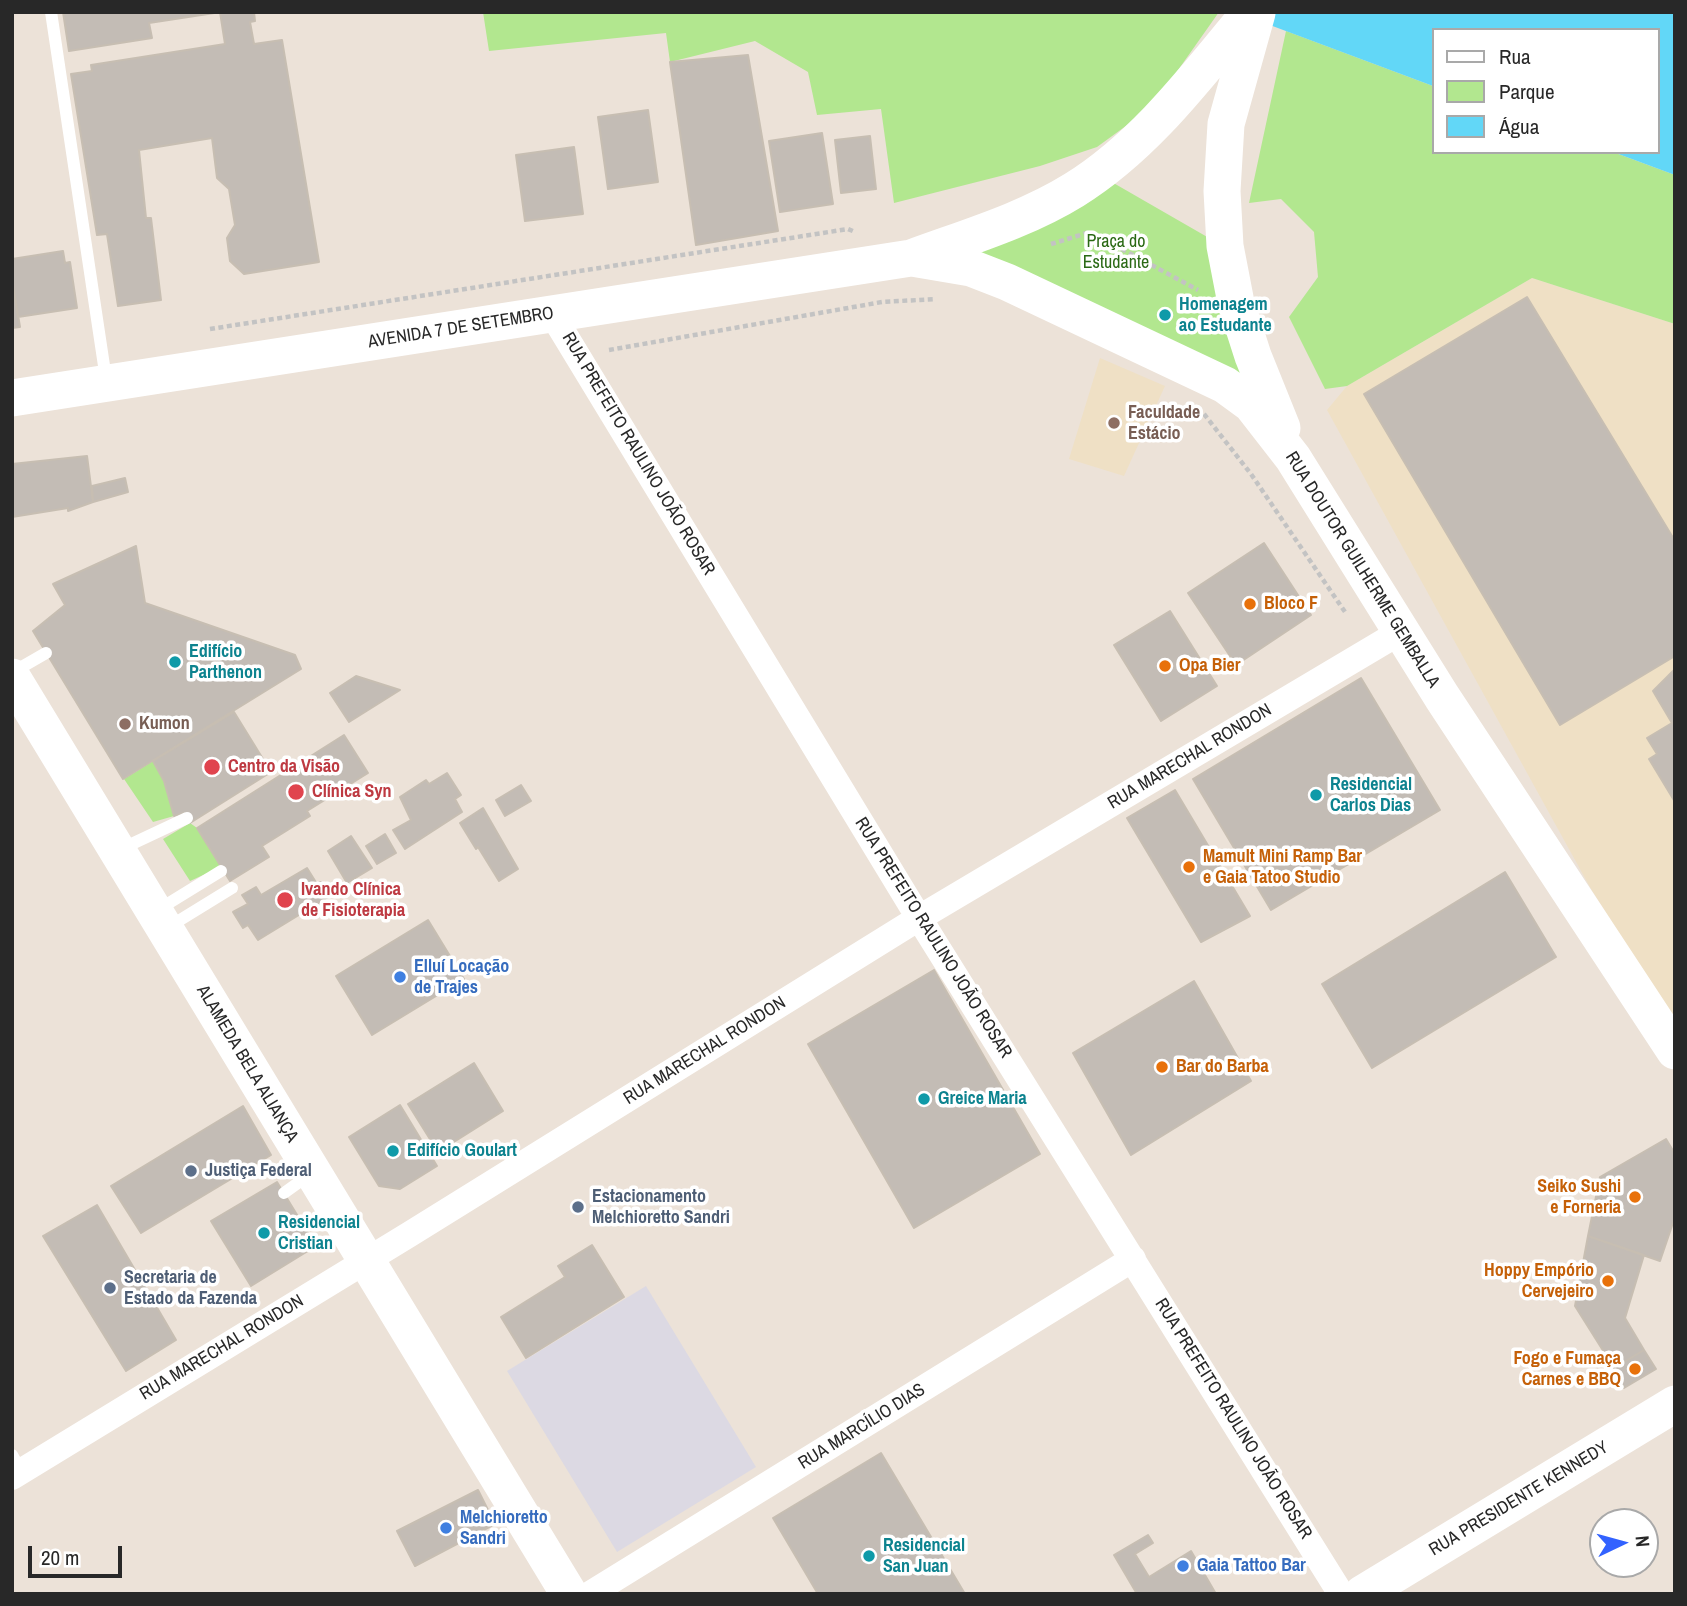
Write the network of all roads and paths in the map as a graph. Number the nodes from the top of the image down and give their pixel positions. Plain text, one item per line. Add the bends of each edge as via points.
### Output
1 (51, 12) edge
2 (1250, 12) edge
3 (1257, 12) edge
4 (1051, 244) dead end
5 (911, 258) junction
6 (1207, 295) dead end
7 (945, 299) dead end
8 (552, 314) junction
9 (609, 350) dead end
10 (106, 383) junction
11 (12, 398) edge
12 (1198, 406) dead end
13 (1293, 458) junction
14 (1386, 640) junction
15 (46, 653) dead end
16 (12, 675) edge
17 (187, 818) dead end
18 (118, 850) junction
19 (221, 871) dead end
20 (232, 888) dead end
21 (919, 918) junction
22 (160, 921) junction
23 (1675, 1051) edge
24 (313, 1172) junction
25 (284, 1193) dead end
26 (1133, 1259) junction
27 (366, 1261) junction
28 (1675, 1404) edge
29 (15, 1468) edge
30 (569, 1594) edge
31 (590, 1594) edge
32 (1341, 1594) edge
33 (1362, 1594) edge

1 - 10 lane
2 - 5 street via 1159,119 1073,191 1006,224
3 - 13 street via 1226,124 1225,246 1236,303
4 - 6 path via 1090,232
5 - 8 street, AVENIDA 7 DE SETEMBRO
5 - 13 street, RUA DOUTOR GUILHERME GEMBALLA via 971,268 1007,282 1225,385 1251,404
7 - 9 path via 882,302
8 - 10 street, AVENIDA 7 DE SETEMBRO
8 - 21 street, RUA PREFEITO RAULINO JOÃO ROSAR
10 - 11 street, AVENIDA 7 DE SETEMBRO
12 - 14 path
13 - 14 street, RUA DOUTOR GUILHERME GEMBALLA
14 - 21 street, RUA MARECHAL RONDON
14 - 23 street, RUA DOUTOR GUILHERME GEMBALLA via 1442,697
15 - 16 lane
16 - 18 street, ALAMEDA BELA ALIANÇA
17 - 18 lane
18 - 22 street, ALAMEDA BELA ALIANÇA
19 - 22 lane
20 - 22 lane
21 - 26 street, RUA PREFEITO RAULINO JOÃO ROSAR
21 - 27 street, RUA MARECHAL RONDON
22 - 24 street, ALAMEDA BELA ALIANÇA
24 - 25 lane
24 - 27 street, ALAMEDA BELA ALIANÇA
26 - 31 street, RUA MARCÍLIO DIAS
26 - 32 street, RUA PREFEITO RAULINO JOÃO ROSAR
27 - 29 street, RUA MARECHAL RONDON
27 - 30 street, ALAMEDA BELA ALIANÇA
28 - 33 street, RUA PRESIDENTE KENNEDY

